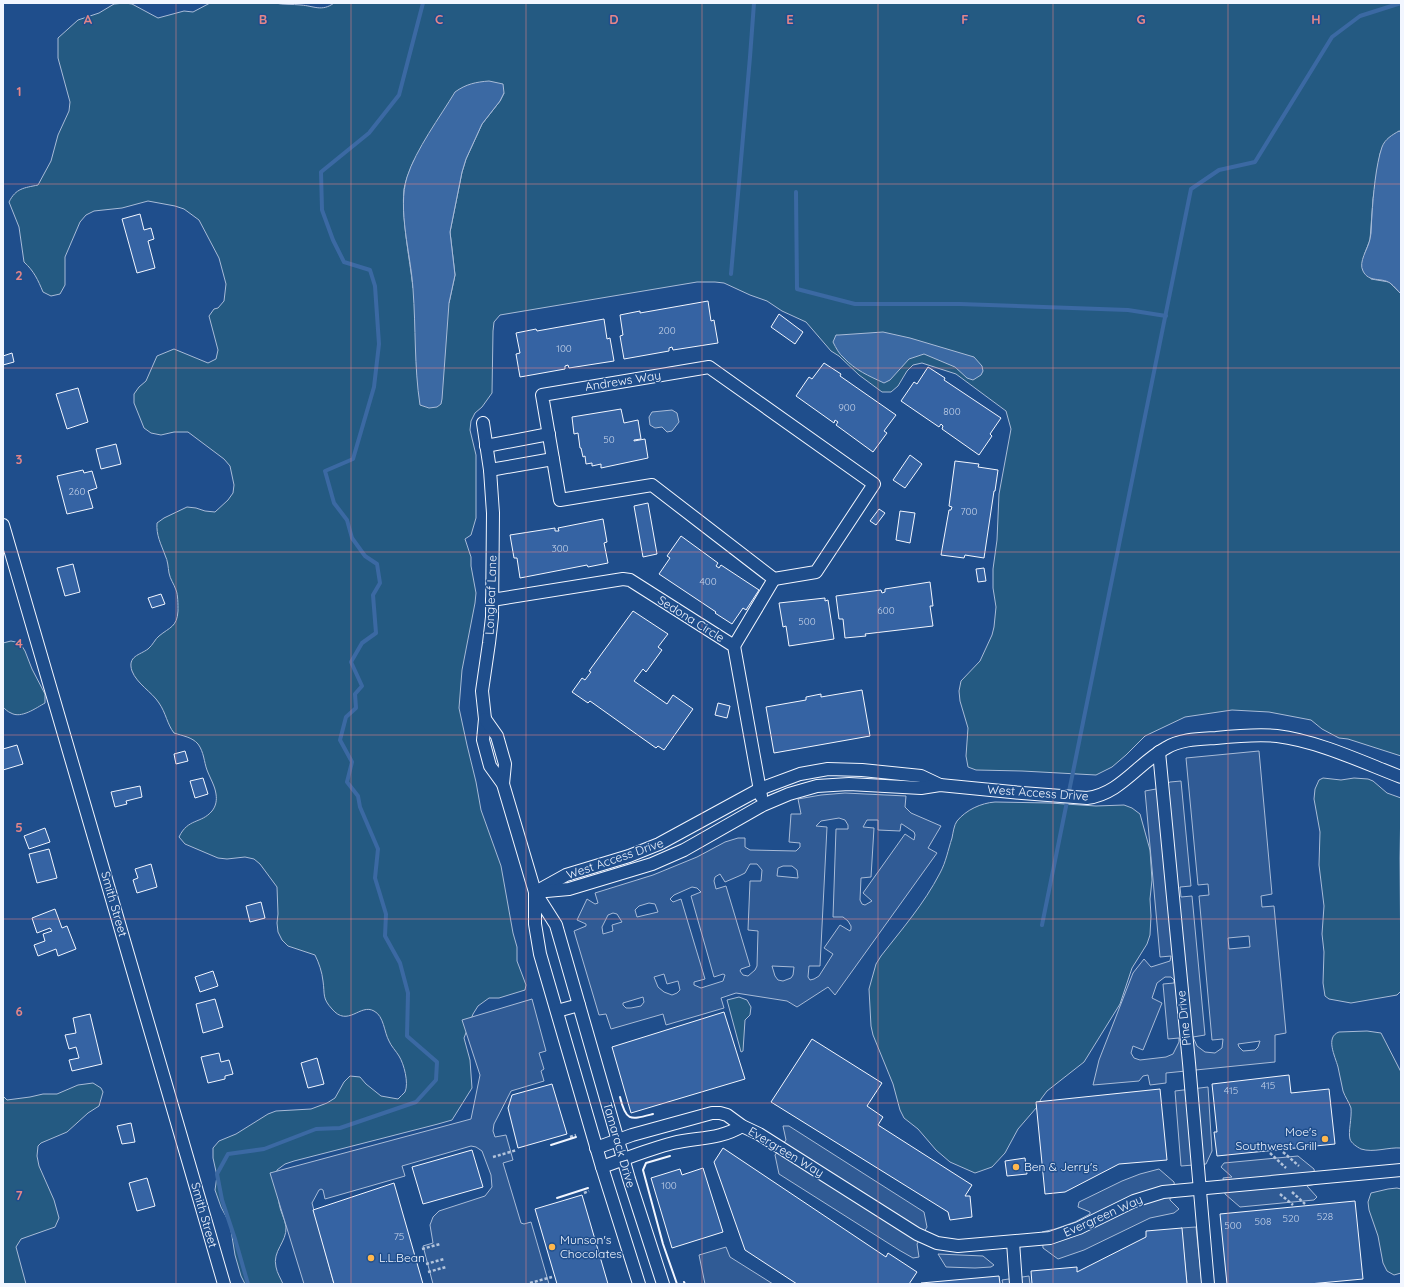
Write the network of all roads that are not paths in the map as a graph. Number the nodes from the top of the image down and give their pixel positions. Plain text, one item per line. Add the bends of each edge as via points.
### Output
1 (483, 423) dead end
2 (549, 434) junction
3 (486, 446) junction
4 (553, 459) junction
5 (490, 470) junction
6 (3, 524) edge
7 (774, 579) junction
8 (492, 600) junction
9 (734, 646) junction
10 (1159, 752) junction
11 (1401, 777) edge
12 (940, 785) junction
13 (760, 790) junction
14 (763, 805) junction
15 (535, 892) junction
16 (579, 1005) junction
17 (556, 1011) junction
18 (742, 1126) junction
19 (618, 1140) junction
20 (596, 1148) junction
21 (623, 1159) junction
22 (602, 1167) junction
23 (1401, 1170) edge
24 (1199, 1188) junction
25 (1013, 1242) junction
26 (224, 1284) edge
27 (639, 1284) edge
28 (663, 1284) edge
29 (1016, 1284) edge
30 (1208, 1284) edge

1 - 3 street, Longleaf Lane
2 - 3 street
2 - 4 street, Andrews Way
2 - 7 street, Andrews Way via 542,395 709,367 874,484 816,572
3 - 5 street, Longleaf Lane
4 - 5 street
4 - 7 street, Andrews Way via 560,500 652,485
5 - 8 street, Longleaf Lane via 493,513
6 - 26 street, Smith Street
7 - 9 street
8 - 9 street, Sedona Circle via 630,580
8 - 15 street, Longleaf Lane via 482,691 485,719 497,736 505,764 503,784
9 - 13 street, Sedona Circle
10 - 11 street, West Access Drive via 1173,745 1197,740 1277,736 1308,742
10 - 12 street, West Access Drive via 1111,790 1097,796 1083,798
10 - 24 street, Pine Drive
12 - 13 street, West Access Drive via 921,776 834,769 800,774
12 - 14 street, West Access Drive via 921,788 828,784 799,790
13 - 14 street, Sedona Circle
13 - 15 street, West Access Drive via 659,844 566,875
14 - 15 street, West Access Drive via 684,850 652,864 569,889
15 - 16 street, Tamarack Drive via 556,925
15 - 17 street, Tamarack Drive via 537,938
16 - 17 street
16 - 19 street, Tamarack Drive
17 - 20 street, Tamarack Drive
18 - 19 street, Evergreen Way via 727,1115 712,1113
18 - 21 street, Evergreen Way via 721,1136 672,1144
18 - 25 street, Evergreen Way via 759,1134 927,1239 948,1246
19 - 20 street, Evergreen Way
19 - 21 street, Tamarack Drive
20 - 22 street, Tamarack Drive
21 - 22 street, Evergreen Way
21 - 28 street, Tamarack Drive
22 - 27 street, Tamarack Drive
23 - 24 street, Evergreen Way
24 - 25 street, Evergreen Way via 1148,1196 1069,1232 1050,1238
24 - 30 street, Pine Drive
25 - 29 street

